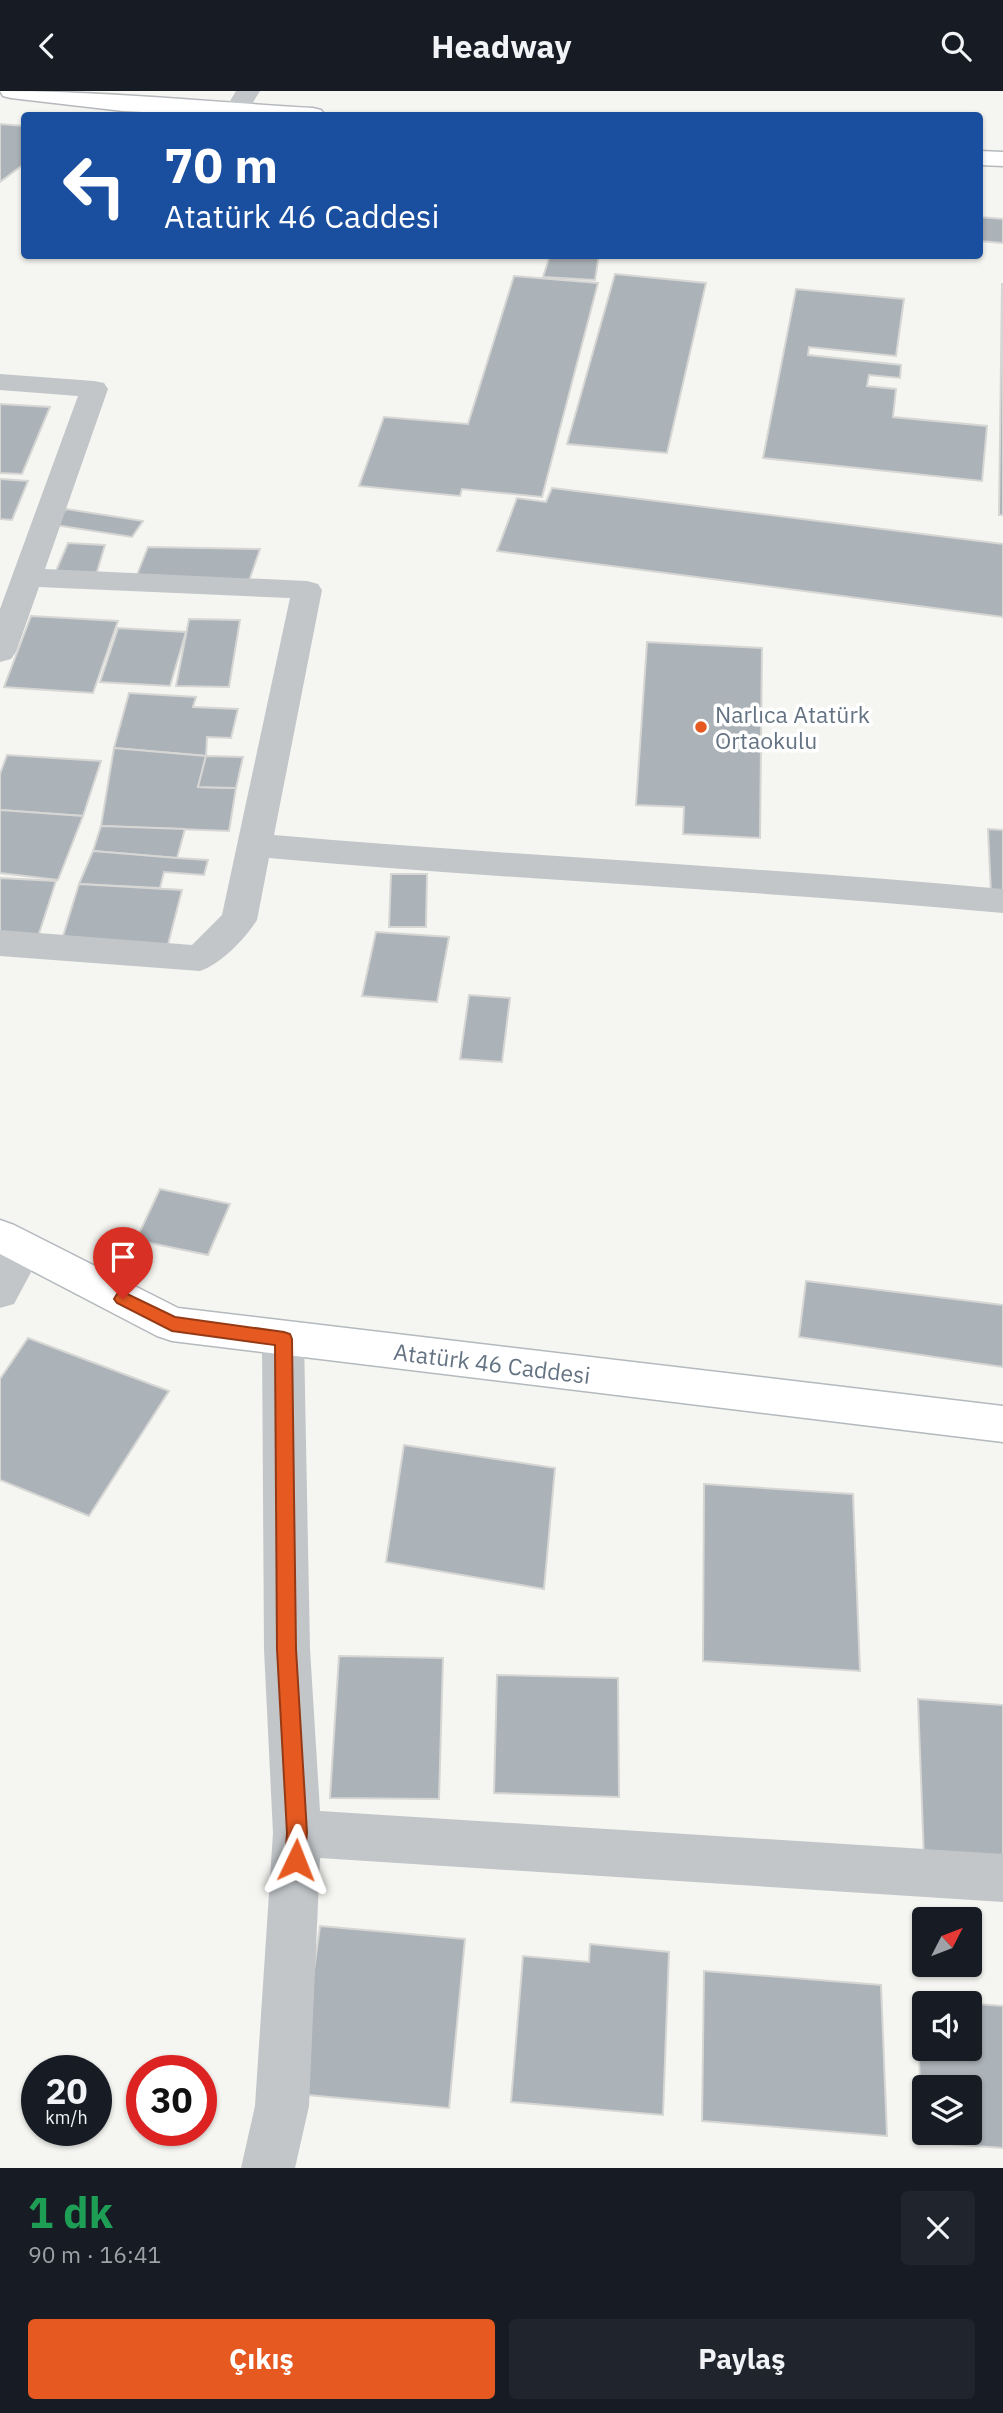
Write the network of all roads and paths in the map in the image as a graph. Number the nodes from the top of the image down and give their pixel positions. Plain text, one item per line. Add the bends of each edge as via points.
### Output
1 (11, 91) edge
2 (242, 101) edge
3 (298, 112) edge
4 (983, 157) edge
5 (1003, 159) edge
6 (0, 382) edge
7 (27, 577) junction
8 (0, 652) edge
9 (254, 845) junction
10 (1003, 901) edge
11 (0, 943) edge
12 (12, 1242) edge
13 (0, 1292) edge
14 (284, 1339) junction
15 (1003, 1424) edge
16 (297, 1833) junction
17 (1003, 1878) edge
18 (268, 2168) edge

1 - 2 street via 123,104
2 - 3 street
4 - 5 street
6 - 7 street via 94,389
7 - 8 street
7 - 9 street via 307,590
9 - 10 street
9 - 11 street via 239,920 201,958
12 - 13 street
12 - 14 street, Atatürk 46 Caddesi via 172,1324
14 - 15 street, Atatürk 46 Caddesi
14 - 16 street via 287,1649
16 - 17 street
16 - 18 street via 282,2106

